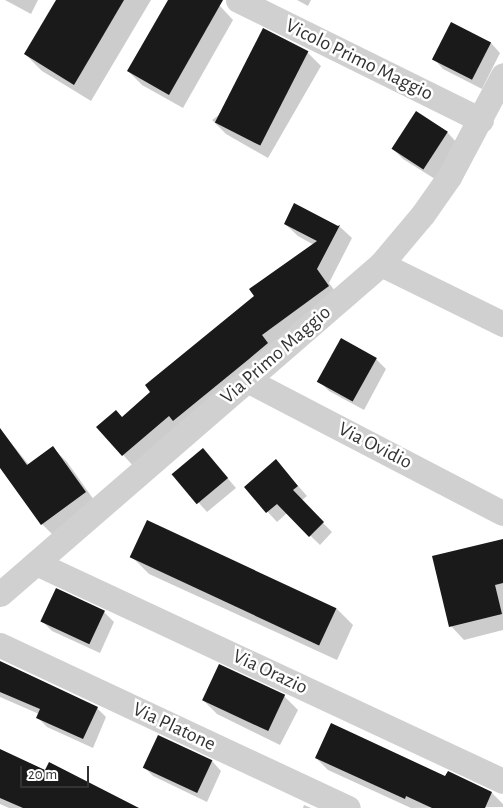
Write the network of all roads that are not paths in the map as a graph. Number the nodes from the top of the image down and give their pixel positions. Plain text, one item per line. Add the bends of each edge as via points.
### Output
1 (238, 0) edge
2 (503, 75) edge
3 (481, 120) junction
4 (381, 264) junction
5 (503, 324) edge
6 (247, 380) junction
7 (503, 513) edge
8 (36, 563) junction
9 (0, 594) edge
10 (0, 645) edge
11 (503, 781) edge
12 (348, 808) edge

1 - 3 street, Vicolo Primo Maggio
2 - 3 street, Via Primo Maggio
3 - 4 street, Via Primo Maggio via 440,191
4 - 5 street
4 - 6 street, Via Primo Maggio
6 - 7 street, Via Ovidio
6 - 8 street, Via Primo Maggio
8 - 9 street, Via Primo Maggio
8 - 11 street, Via Orazio
10 - 12 street, Via Platone

